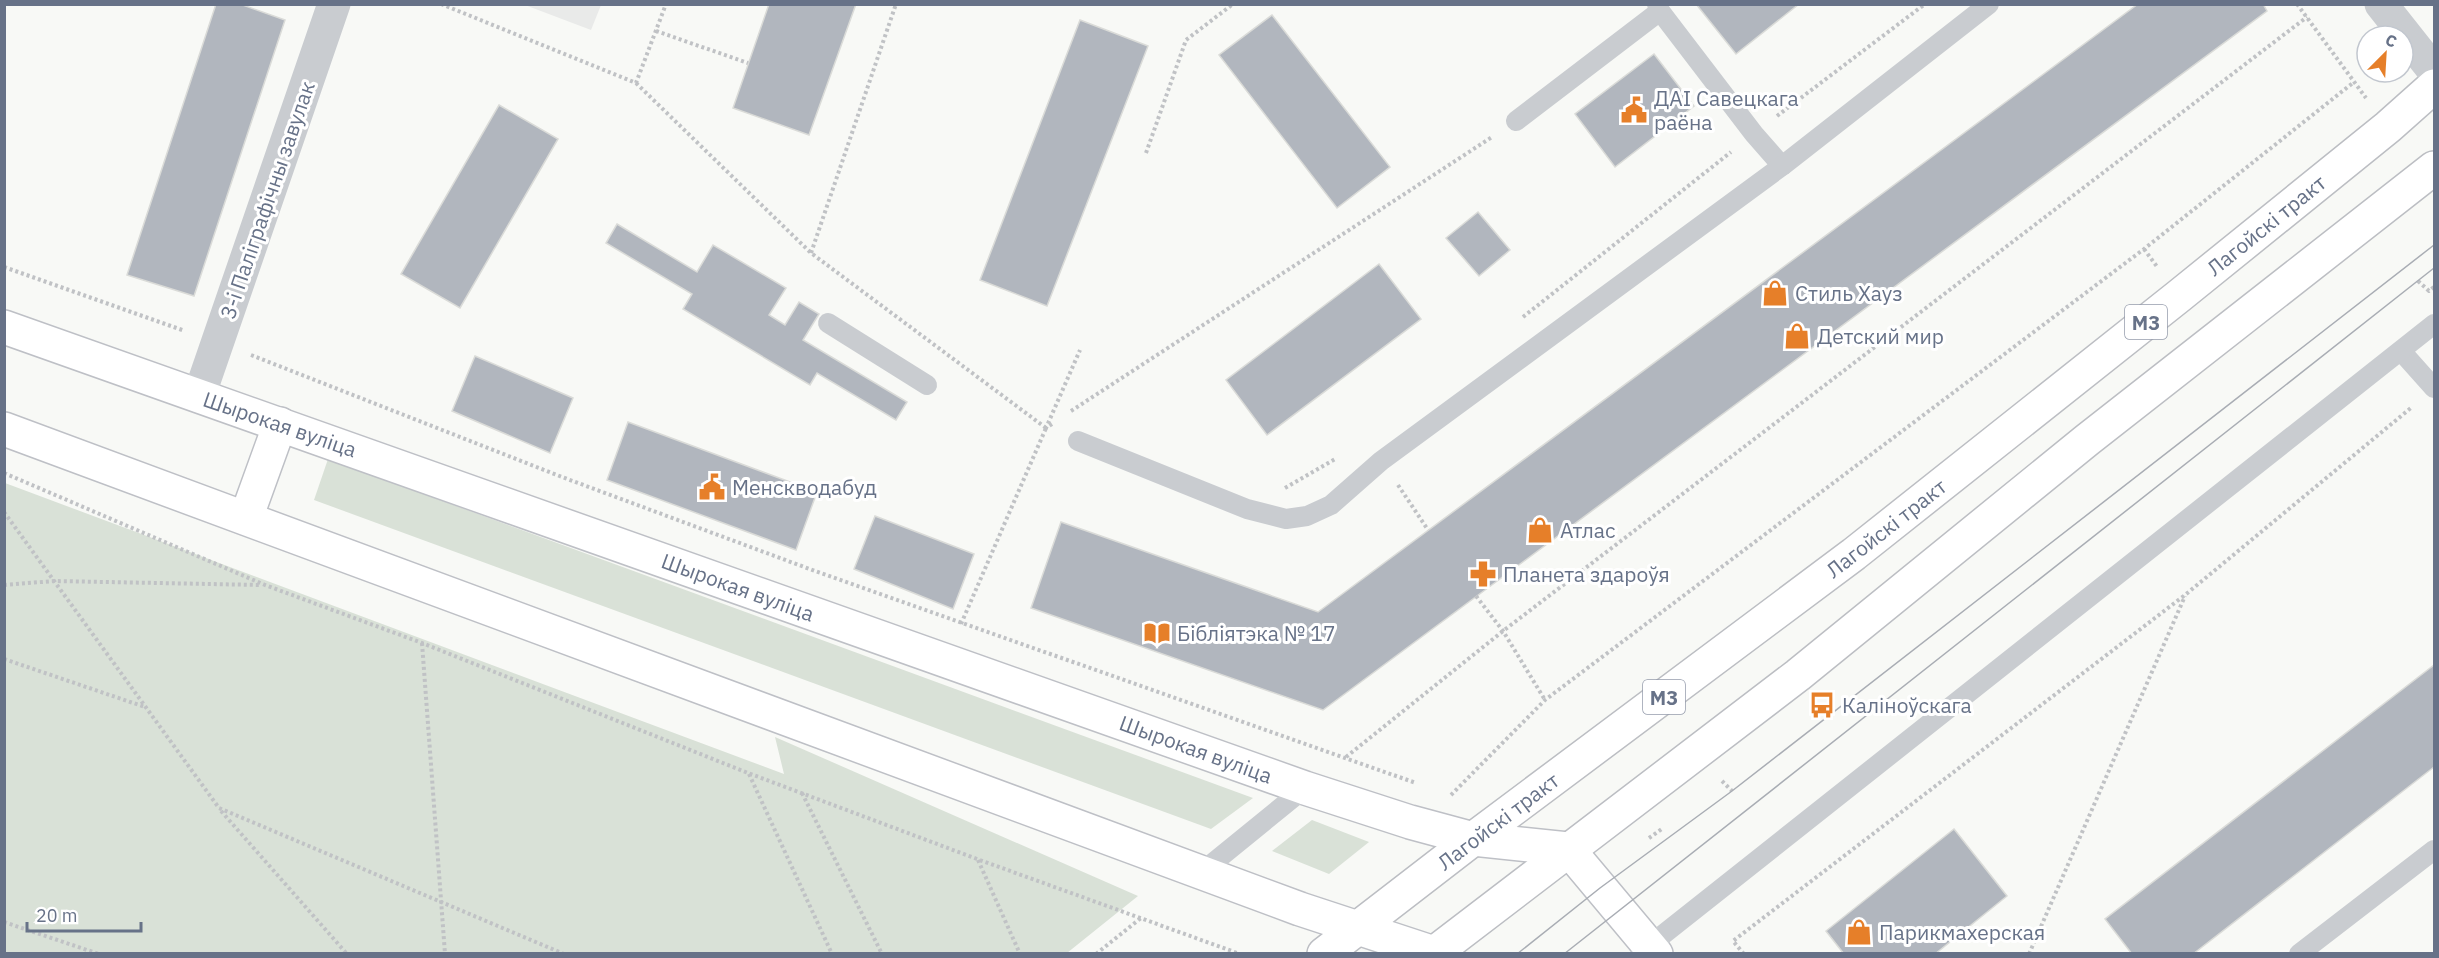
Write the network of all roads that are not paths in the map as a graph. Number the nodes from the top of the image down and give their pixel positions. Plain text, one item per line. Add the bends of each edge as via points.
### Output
1 (333, 4) edge
2 (1989, 4) edge
3 (2381, 4) edge
4 (1659, 8) edge
5 (2434, 71) edge
6 (2434, 86) edge
7 (1516, 122) road end
8 (1782, 166) junction
9 (2434, 168) edge
10 (828, 323) dead end
11 (2434, 324) edge
12 (4, 327) edge
13 (2401, 351) junction
14 (927, 385) dead end
15 (2434, 388) edge
16 (199, 396) junction
17 (280, 424) junction
18 (4, 429) edge
19 (1078, 441) road end
20 (246, 518) junction
21 (1305, 788) junction
22 (1473, 839) junction
23 (1568, 849) junction
24 (2434, 850) edge
25 (1203, 871) junction
26 (1300, 909) junction
27 (1358, 928) junction
28 (1648, 951) edge
29 (1433, 953) edge
30 (1310, 954) edge
31 (1324, 954) edge
32 (2299, 954) edge

1 - 16 street, 3-і Паліграфічны завулак
2 - 8 lane
3 - 5 street
4 - 7 lane
4 - 8 lane
6 - 22 main road, Лагойскі тракт / М3 via 2388,127 1854,554
8 - 19 lane via 1381,461 1331,505 1307,516 1286,519 1247,509
9 - 23 main road, М3 via 2087,440 1798,675
10 - 14 lane
11 - 13 lane
12 - 16 main road, Шырокая вуліца
13 - 15 lane
13 - 28 lane
16 - 17 main road, Шырокая вуліца
17 - 20 main road
17 - 21 main road, Шырокая вуліца
18 - 20 main road
20 - 25 main road
21 - 22 main road, Шырокая вуліца
21 - 25 lane
22 - 23 main road, Шырокая вуліца
22 - 27 main road, Лагойскі тракт / М3
23 - 28 main road
23 - 29 main road, М3
24 - 32 lane
25 - 26 main road
26 - 27 main road
26 - 30 main road via 1312,919 1315,933
27 - 29 main road
27 - 31 main road, Лагойскі тракт / М3

